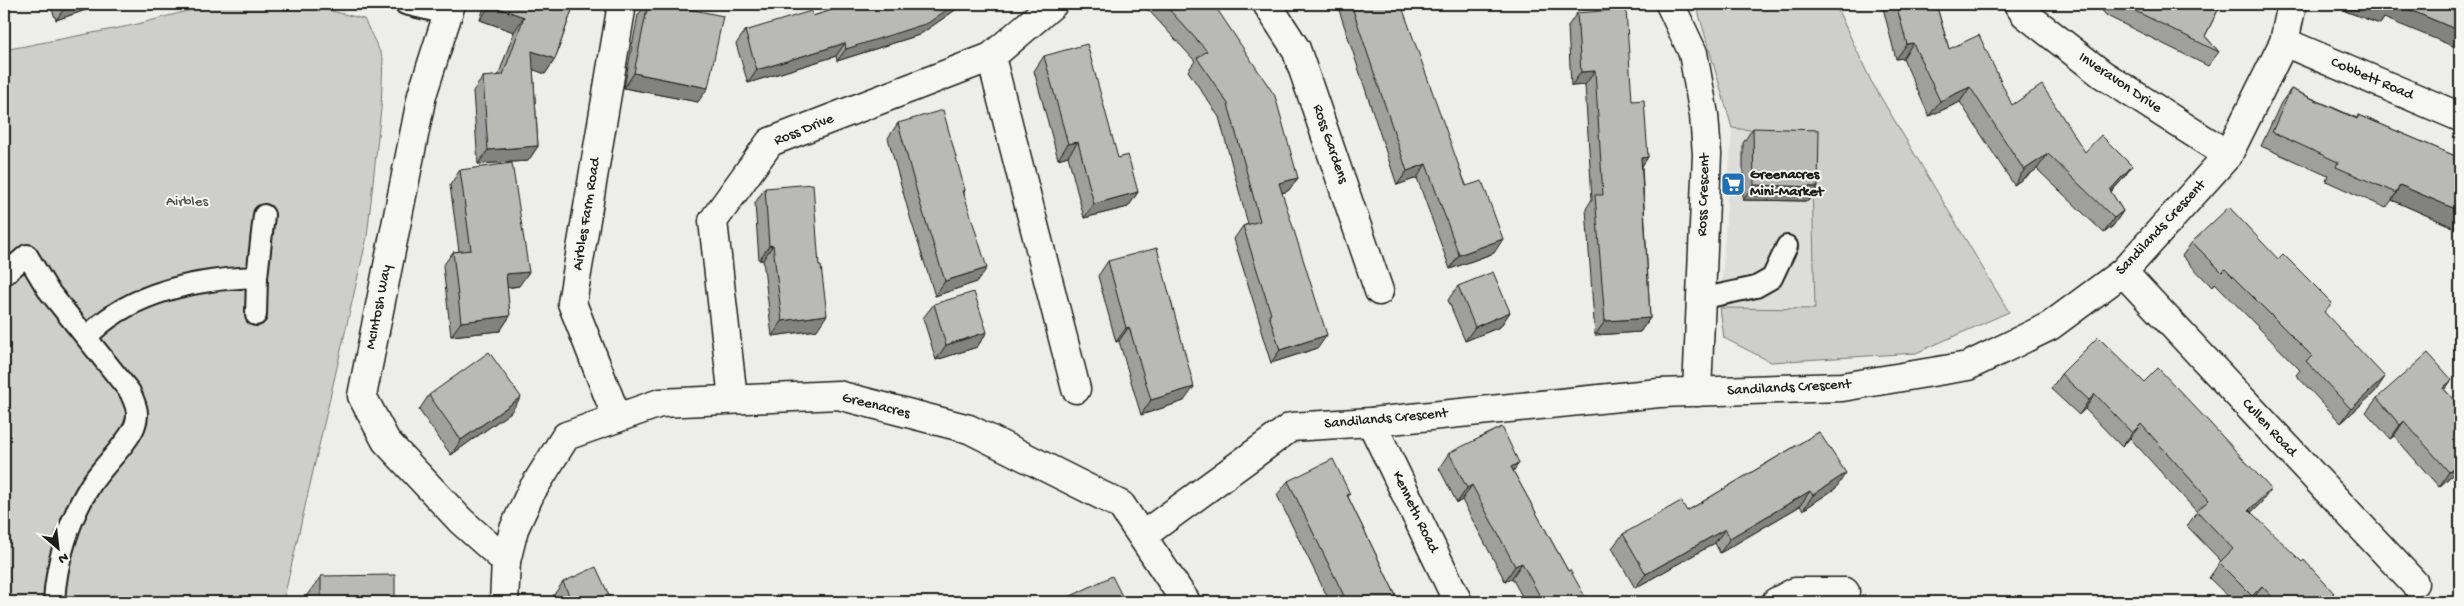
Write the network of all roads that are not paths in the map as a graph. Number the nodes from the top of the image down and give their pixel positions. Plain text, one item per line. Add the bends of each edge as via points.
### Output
1 (406, 4) edge
2 (622, 4) edge
3 (1053, 4) edge
4 (1267, 4) edge
5 (1670, 4) edge
6 (2018, 4) edge
7 (2292, 4) edge
8 (449, 9) edge
9 (2284, 42) junction
10 (991, 57) junction
11 (2460, 117) edge
12 (2228, 155) junction
13 (264, 215) dead end
14 (1787, 246) dead end
15 (2123, 272) junction
16 (4, 275) edge
17 (257, 278) junction
18 (1379, 292) dead end
19 (1700, 299) junction
20 (256, 315) dead end
21 (87, 338) junction
22 (1076, 389) dead end
23 (1696, 392) junction
24 (733, 399) junction
25 (617, 418) junction
26 (1371, 422) junction
27 (1142, 536) junction
28 (506, 561) junction
29 (2414, 583) dead end
30 (1845, 592) dead end
31 (54, 602) edge
32 (504, 602) edge
33 (1186, 602) edge
34 (1458, 602) edge
35 (1776, 602) edge

1 - 8 lane
2 - 25 street, Airbles Farm Road via 572,304
3 - 10 street, Ross Drive
4 - 18 street, Ross Gardens via 1296,49
5 - 19 street, Ross Crescent via 1693,52 1704,115 1707,154
6 - 12 street, Inveravon Drive via 2025,14 2102,74
7 - 9 street, Sandilands Crescent
8 - 28 street, McIntosh Way via 422,95 362,396 386,441 461,521
9 - 11 street, Cobbett Road
9 - 12 street, Sandilands Crescent
10 - 22 street
10 - 24 street, Ross Drive via 770,142 713,222
12 - 15 street, Sandilands Crescent
13 - 17 lane
14 - 19 lane via 1772,278 1756,287
15 - 23 street, Sandilands Crescent via 2050,326 1968,366 1842,387
15 - 29 street, Cullen Road
16 - 21 lane via 27,255 48,290
17 - 20 lane
17 - 21 lane via 193,282 130,306 101,323
19 - 23 street, Ross Crescent
21 - 31 lane via 130,392 138,410 135,426 89,486 69,528
23 - 26 street, Sandilands Crescent
24 - 25 street, Greenacres via 660,403
24 - 27 street, Greenacres via 838,395 969,429 1121,506
25 - 28 street, Greenacres via 566,436 514,529
26 - 27 street, Sandilands Crescent via 1291,427
26 - 34 street, Kenneth Road
27 - 33 street, Greenacres
28 - 32 street
30 - 35 street via 1796,592

